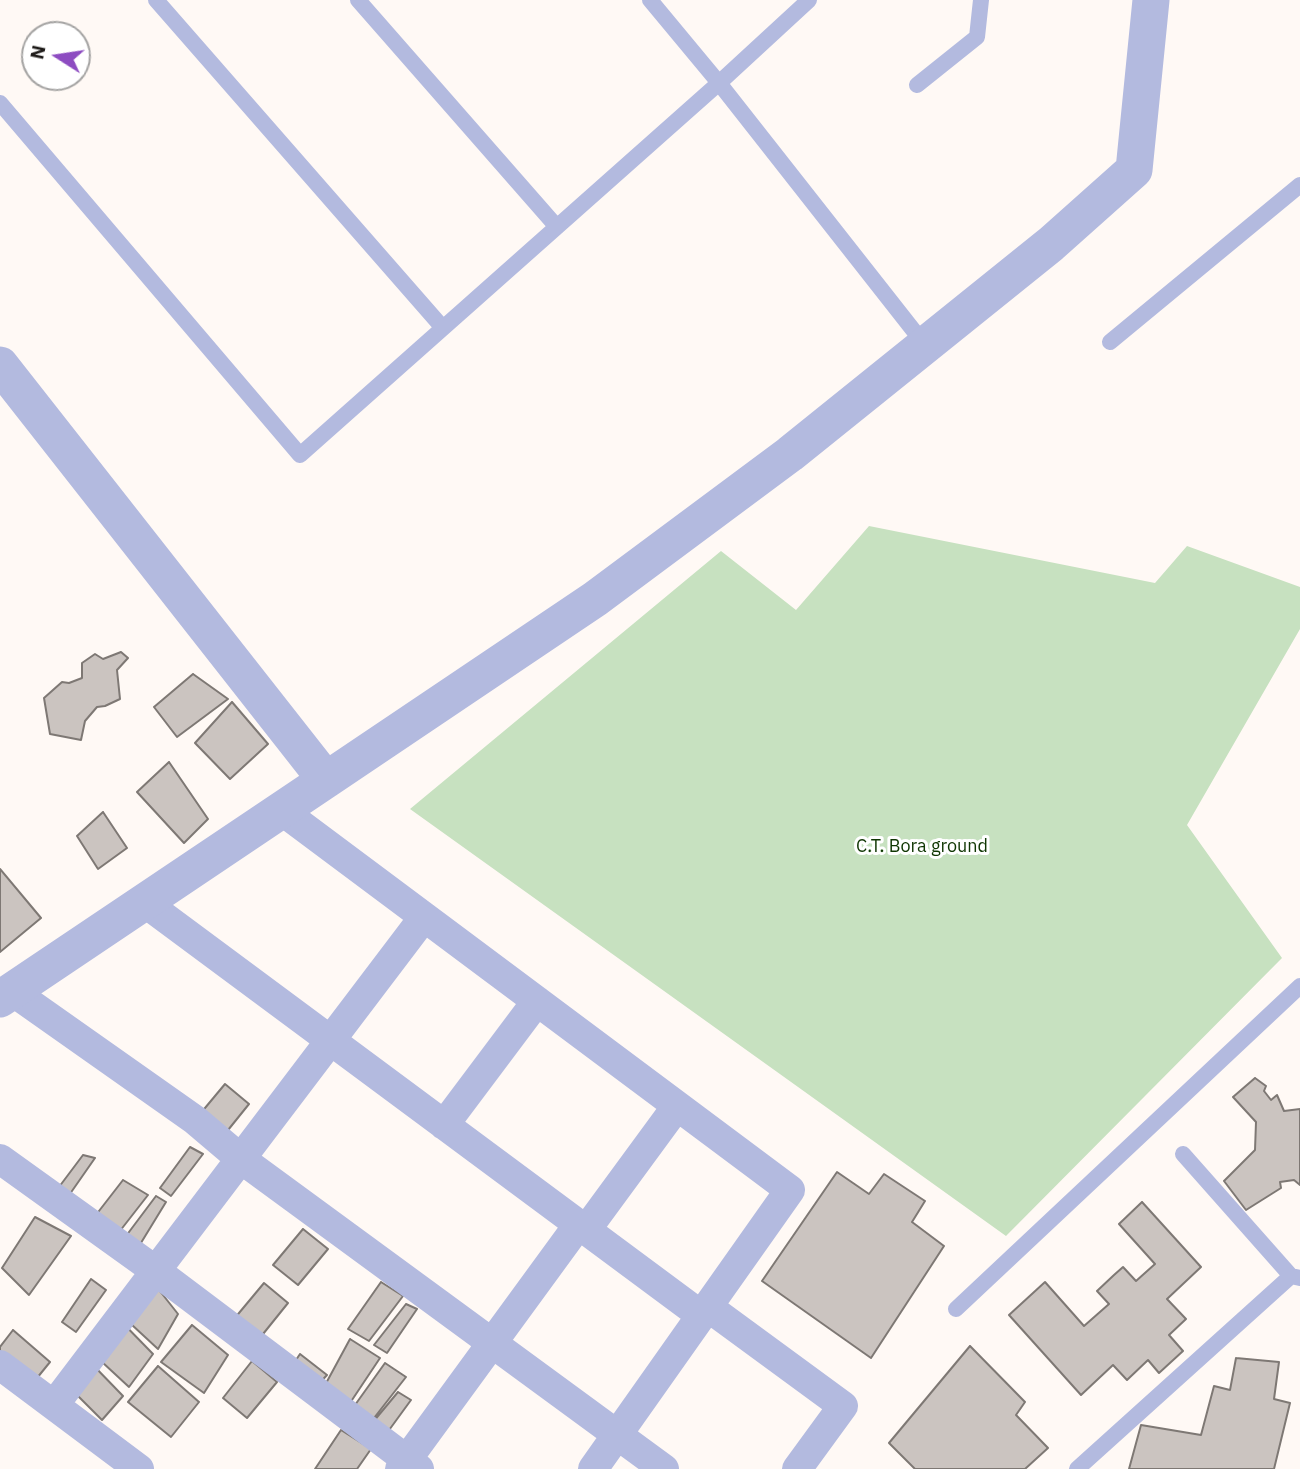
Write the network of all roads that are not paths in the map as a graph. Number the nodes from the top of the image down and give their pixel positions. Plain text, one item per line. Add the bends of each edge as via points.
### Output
1 (156, 0) edge
2 (358, 0) edge
3 (650, 0) edge
4 (809, 0) edge
5 (981, 0) edge
6 (1151, 0) edge
7 (719, 83) junction
8 (917, 85) dead end
9 (0, 103) edge
10 (1300, 185) edge
11 (556, 227) junction
12 (443, 328) junction
13 (1110, 342) dead end
14 (925, 345) junction
15 (0, 365) edge
16 (326, 780) junction
17 (281, 810) junction
18 (144, 902) junction
19 (424, 917) junction
20 (1300, 986) edge
21 (6, 995) edge
22 (537, 1001) junction
23 (331, 1041) junction
24 (677, 1106) junction
25 (444, 1125) junction
26 (1183, 1154) dead end
27 (0, 1159) edge
28 (241, 1159) junction
29 (583, 1227) junction
30 (156, 1271) junction
31 (1295, 1277) edge
32 (956, 1309) dead end
33 (705, 1311) junction
34 (492, 1343) junction
35 (0, 1365) edge
36 (54, 1405) junction
37 (618, 1435) junction
38 (409, 1466) edge
39 (139, 1469) edge
40 (593, 1469) edge
41 (664, 1469) edge
42 (797, 1469) edge
43 (1077, 1469) edge

1 - 12 lane
2 - 11 lane
3 - 7 lane
4 - 7 lane
5 - 8 lane via 976,37
6 - 14 street via 1135,170
7 - 11 lane
7 - 14 lane
9 - 12 lane via 300,455
10 - 13 lane
11 - 12 lane
14 - 16 street via 790,454 595,599
15 - 16 street
16 - 17 street
17 - 18 street
17 - 19 street
18 - 21 street
18 - 23 street
19 - 22 street
19 - 23 street
20 - 32 lane
21 - 28 street via 195,1120
22 - 24 street
22 - 25 street
23 - 25 street
23 - 28 street
24 - 29 street
24 - 33 street via 790,1190
25 - 29 street
26 - 31 lane
27 - 30 street
28 - 30 street
28 - 34 street
29 - 33 street
29 - 34 street
30 - 36 street
30 - 38 street
31 - 43 lane
33 - 37 street
33 - 42 street via 843,1406
34 - 37 street
34 - 38 street
35 - 36 street
36 - 39 street
37 - 40 street
37 - 41 street

